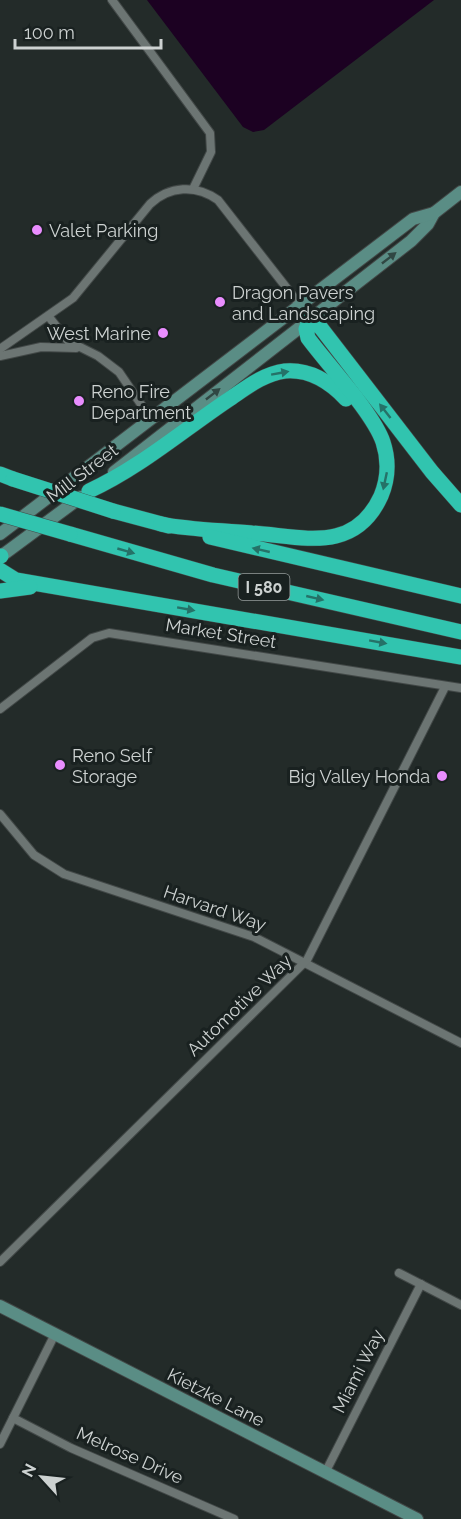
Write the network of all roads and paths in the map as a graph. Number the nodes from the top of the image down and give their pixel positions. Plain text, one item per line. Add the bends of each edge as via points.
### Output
1 (112, 0) edge
2 (194, 189) junction
3 (461, 192) edge
4 (434, 213) junction
5 (300, 305) junction
6 (49, 317) junction
7 (309, 319) junction
8 (0, 349) edge
9 (90, 352) junction
10 (0, 356) edge
11 (151, 419) junction
12 (374, 425) junction
13 (7, 477) edge
14 (89, 491) junction
15 (461, 506) edge
16 (0, 514) edge
17 (161, 524) junction
18 (0, 534) edge
19 (0, 560) edge
20 (66, 588) junction
21 (0, 591) edge
22 (461, 596) edge
23 (461, 632) edge
24 (461, 657) edge
25 (445, 687) junction
26 (461, 688) edge
27 (0, 710) edge
28 (0, 814) edge
29 (305, 962) junction
30 (461, 1043) edge
31 (0, 1262) edge
32 (399, 1273) dead end
33 (421, 1284) junction
34 (461, 1305) edge
35 (0, 1306) edge
36 (55, 1334) junction
37 (13, 1418) junction
38 (0, 1444) edge
39 (325, 1473) junction
40 (234, 1519) edge
41 (417, 1519) edge

1 - 2 street via 210,133 211,152
2 - 5 street via 222,204
2 - 6 street via 175,190 155,199 79,292
3 - 4 main road, Mill Street
4 - 5 main road, Mill Street via 412,219
7 -> 4 main road, Mill Street via 411,241
5 - 7 main road
5 - 11 main road, Mill Street
6 - 8 street
6 - 9 street via 68,341
7 - 12 highway via 308,338
14 -> 7 main road, Mill Street
15 -> 7 highway via 321,328
9 - 10 street via 51,346
9 - 11 street via 119,372
11 - 18 main road, Mill Street
14 -> 12 highway via 127,472 223,403 276,373 302,372 318,377
12 -> 17 highway via 386,453 385,483 370,513 347,532 308,540
13 - 17 highway, I 580, bridge
14 - 19 main road, Mill Street
16 -> 23 highway, I 580, bridge via 213,575
22 -> 17 highway, I 580
19 - 20 highway via 12,579
20 - 21 highway
20 -> 24 highway
25 - 26 street, Market Street
25 - 27 street, Market Street via 109,633 92,638
25 - 29 street, Automotive Way
28 - 29 street, Harvard Way via 34,855 64,874 254,937
29 - 30 street, Harvard Way
29 - 31 street, Automotive Way
32 - 33 street
33 - 34 street
33 - 39 street, Miami Way
35 - 36 main road, Kietzke Lane
36 - 37 street
36 - 39 main road, Kietzke Lane
37 - 38 street
37 - 40 street, Melrose Drive via 71,1448
39 - 41 main road, Kietzke Lane

